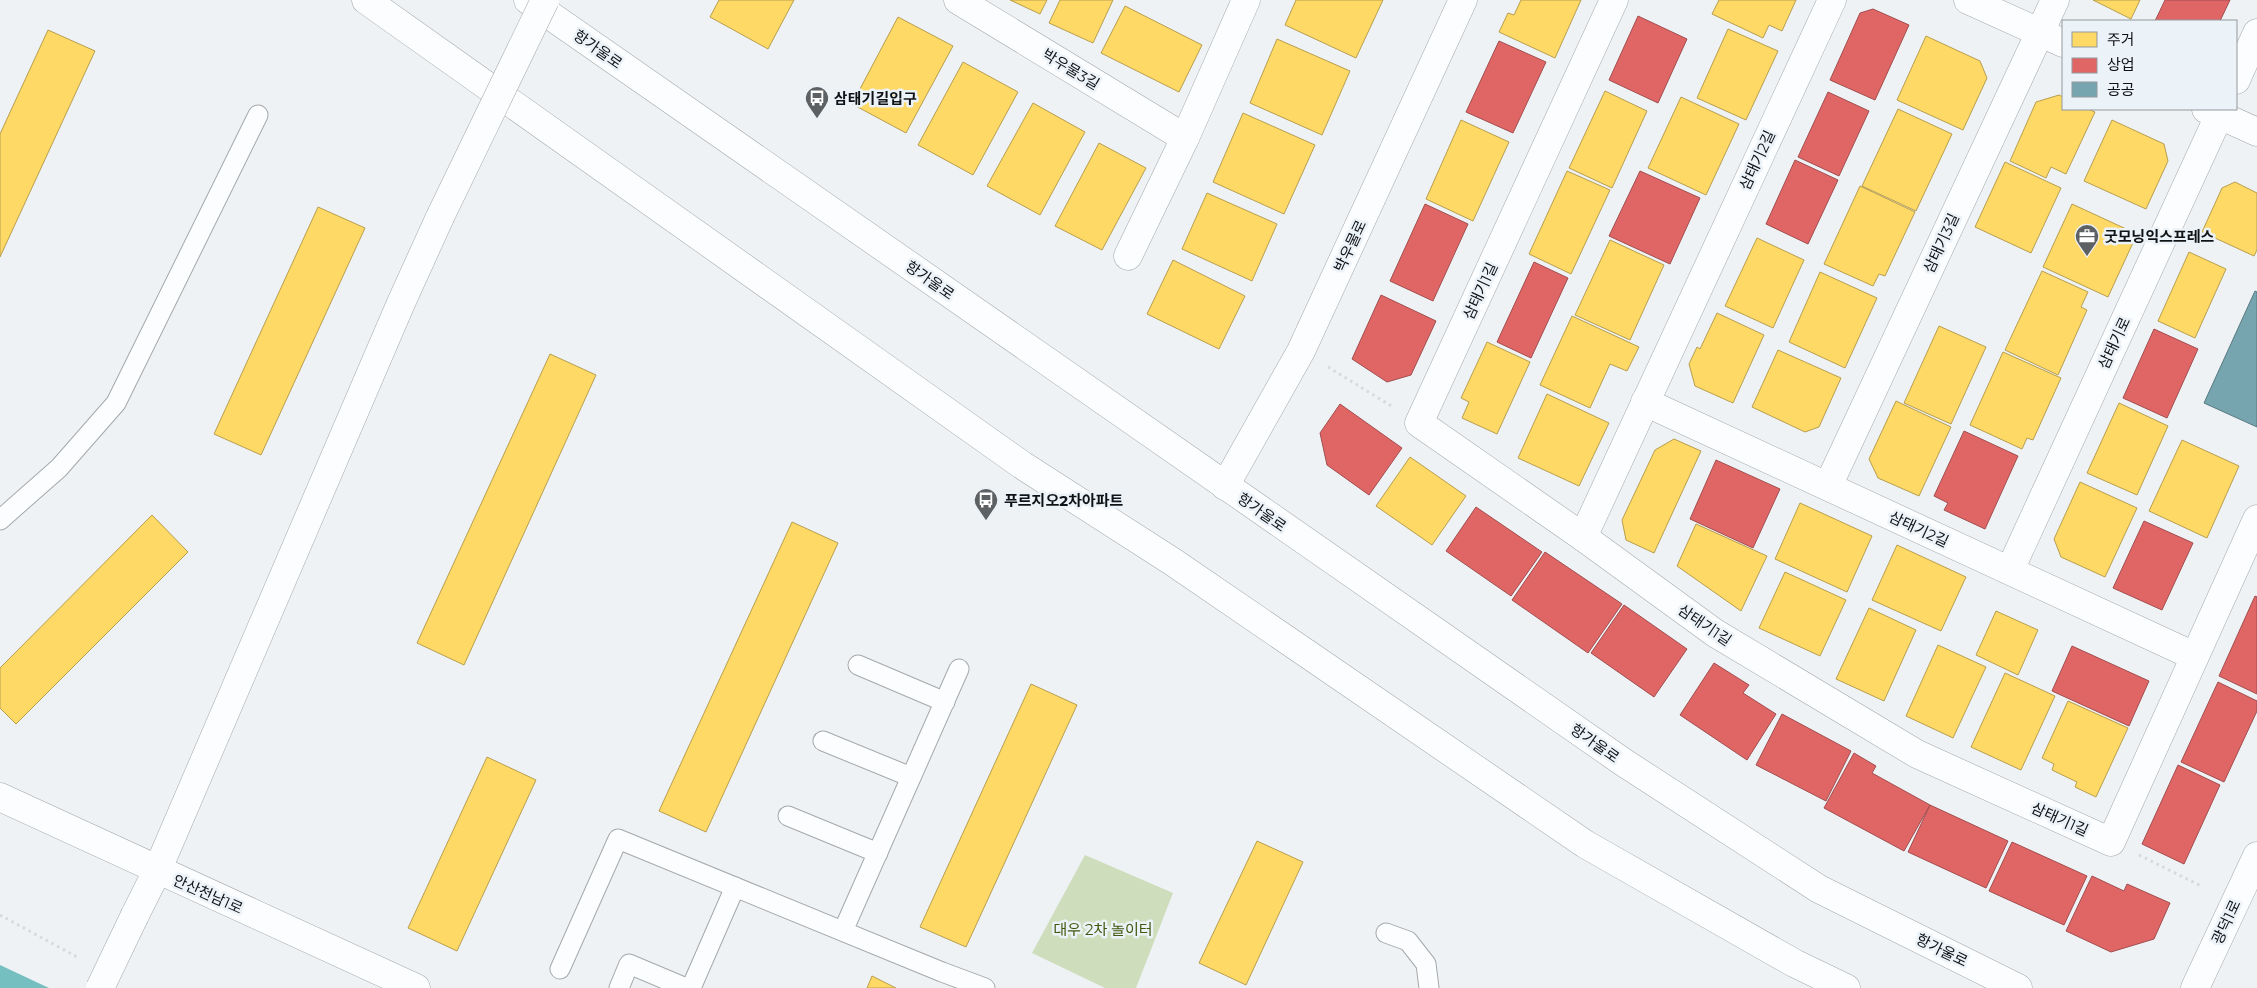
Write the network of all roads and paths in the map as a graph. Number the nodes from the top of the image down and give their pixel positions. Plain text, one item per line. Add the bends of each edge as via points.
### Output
1 (366, 0) edge
2 (528, 0) edge
3 (545, 0) edge
4 (958, 0) edge
5 (1246, 0) edge
6 (1463, 0) edge
7 (1614, 0) edge
8 (1832, 0) edge
9 (1968, 0) edge
10 (2055, 0) edge
11 (2257, 34) edge
12 (2051, 38) edge
13 (2237, 78) edge
14 (2216, 111) edge
15 (258, 115) dead end
16 (2257, 132) edge
17 (1185, 138) junction
18 (1128, 256) dead end
19 (1322, 364) dead end
20 (1645, 402) junction
21 (1419, 423) junction
22 (1225, 486) junction
23 (1828, 486) junction
24 (2257, 519) edge
25 (0, 520) edge
26 (1584, 537) junction
27 (2010, 570) junction
28 (2194, 656) junction
29 (858, 665) dead end
30 (960, 669) dead end
31 (945, 702) junction
32 (823, 740) dead end
33 (911, 777) junction
34 (0, 797) edge
35 (788, 816) dead end
36 (2111, 842) junction
37 (878, 853) junction
38 (2257, 856) edge
39 (157, 871) junction
40 (2202, 886) dead end
41 (734, 887) junction
42 (0, 915) edge
43 (843, 931) junction
44 (1386, 933) dead end
45 (83, 960) dead end
46 (560, 970) dead end
47 (100, 988) edge
48 (416, 988) edge
49 (619, 988) edge
50 (686, 988) edge
51 (691, 988) edge
52 (986, 988) edge
53 (1429, 988) edge
54 (1846, 988) edge
55 (2018, 988) edge
56 (2195, 988) edge

1 - 54 street via 1022,465 1173,562 1586,844 1794,963
2 - 22 street, 항가울로
3 - 39 street, bridge via 401,302
4 - 17 street, 박우물3길
5 - 17 street
6 - 22 street, 박우물로 via 1301,351
7 - 21 street, 삼태기1길
8 - 20 street, 삼태기2길
9 - 12 street
10 - 12 street, 삼태기3길
11 - 13 street
12 - 23 street, 삼태기3길
14 - 16 street, 삼태기로
14 - 27 street, 삼태기로
15 - 25 lane via 116,404 59,468
17 - 18 street
19 - 21 path
20 - 23 street, 삼태기2길
20 - 26 street, 삼태기2길
21 - 26 street, 삼태기1길
22 - 55 street, 항가울로 via 1623,762 1820,890
23 - 27 street, 삼태기2길
24 - 28 street
26 - 36 street, 삼태기1길 via 1715,633 1917,754
27 - 28 street, 삼태기2길
28 - 36 street
29 - 31 lane
30 - 31 lane
31 - 33 lane
32 - 33 lane
33 - 37 lane
34 - 39 street, 안산천남1로
35 - 37 lane
36 - 40 path
37 - 43 lane
38 - 56 street, 광덕1로
39 - 47 street, bridge
39 - 48 street, 안산천남1로
41 - 43 lane
41 - 46 lane via 618,839
41 - 51 lane
42 - 45 path
43 - 52 lane
44 - 53 lane via 1408,941 1426,964
49 - 50 lane via 629,964

